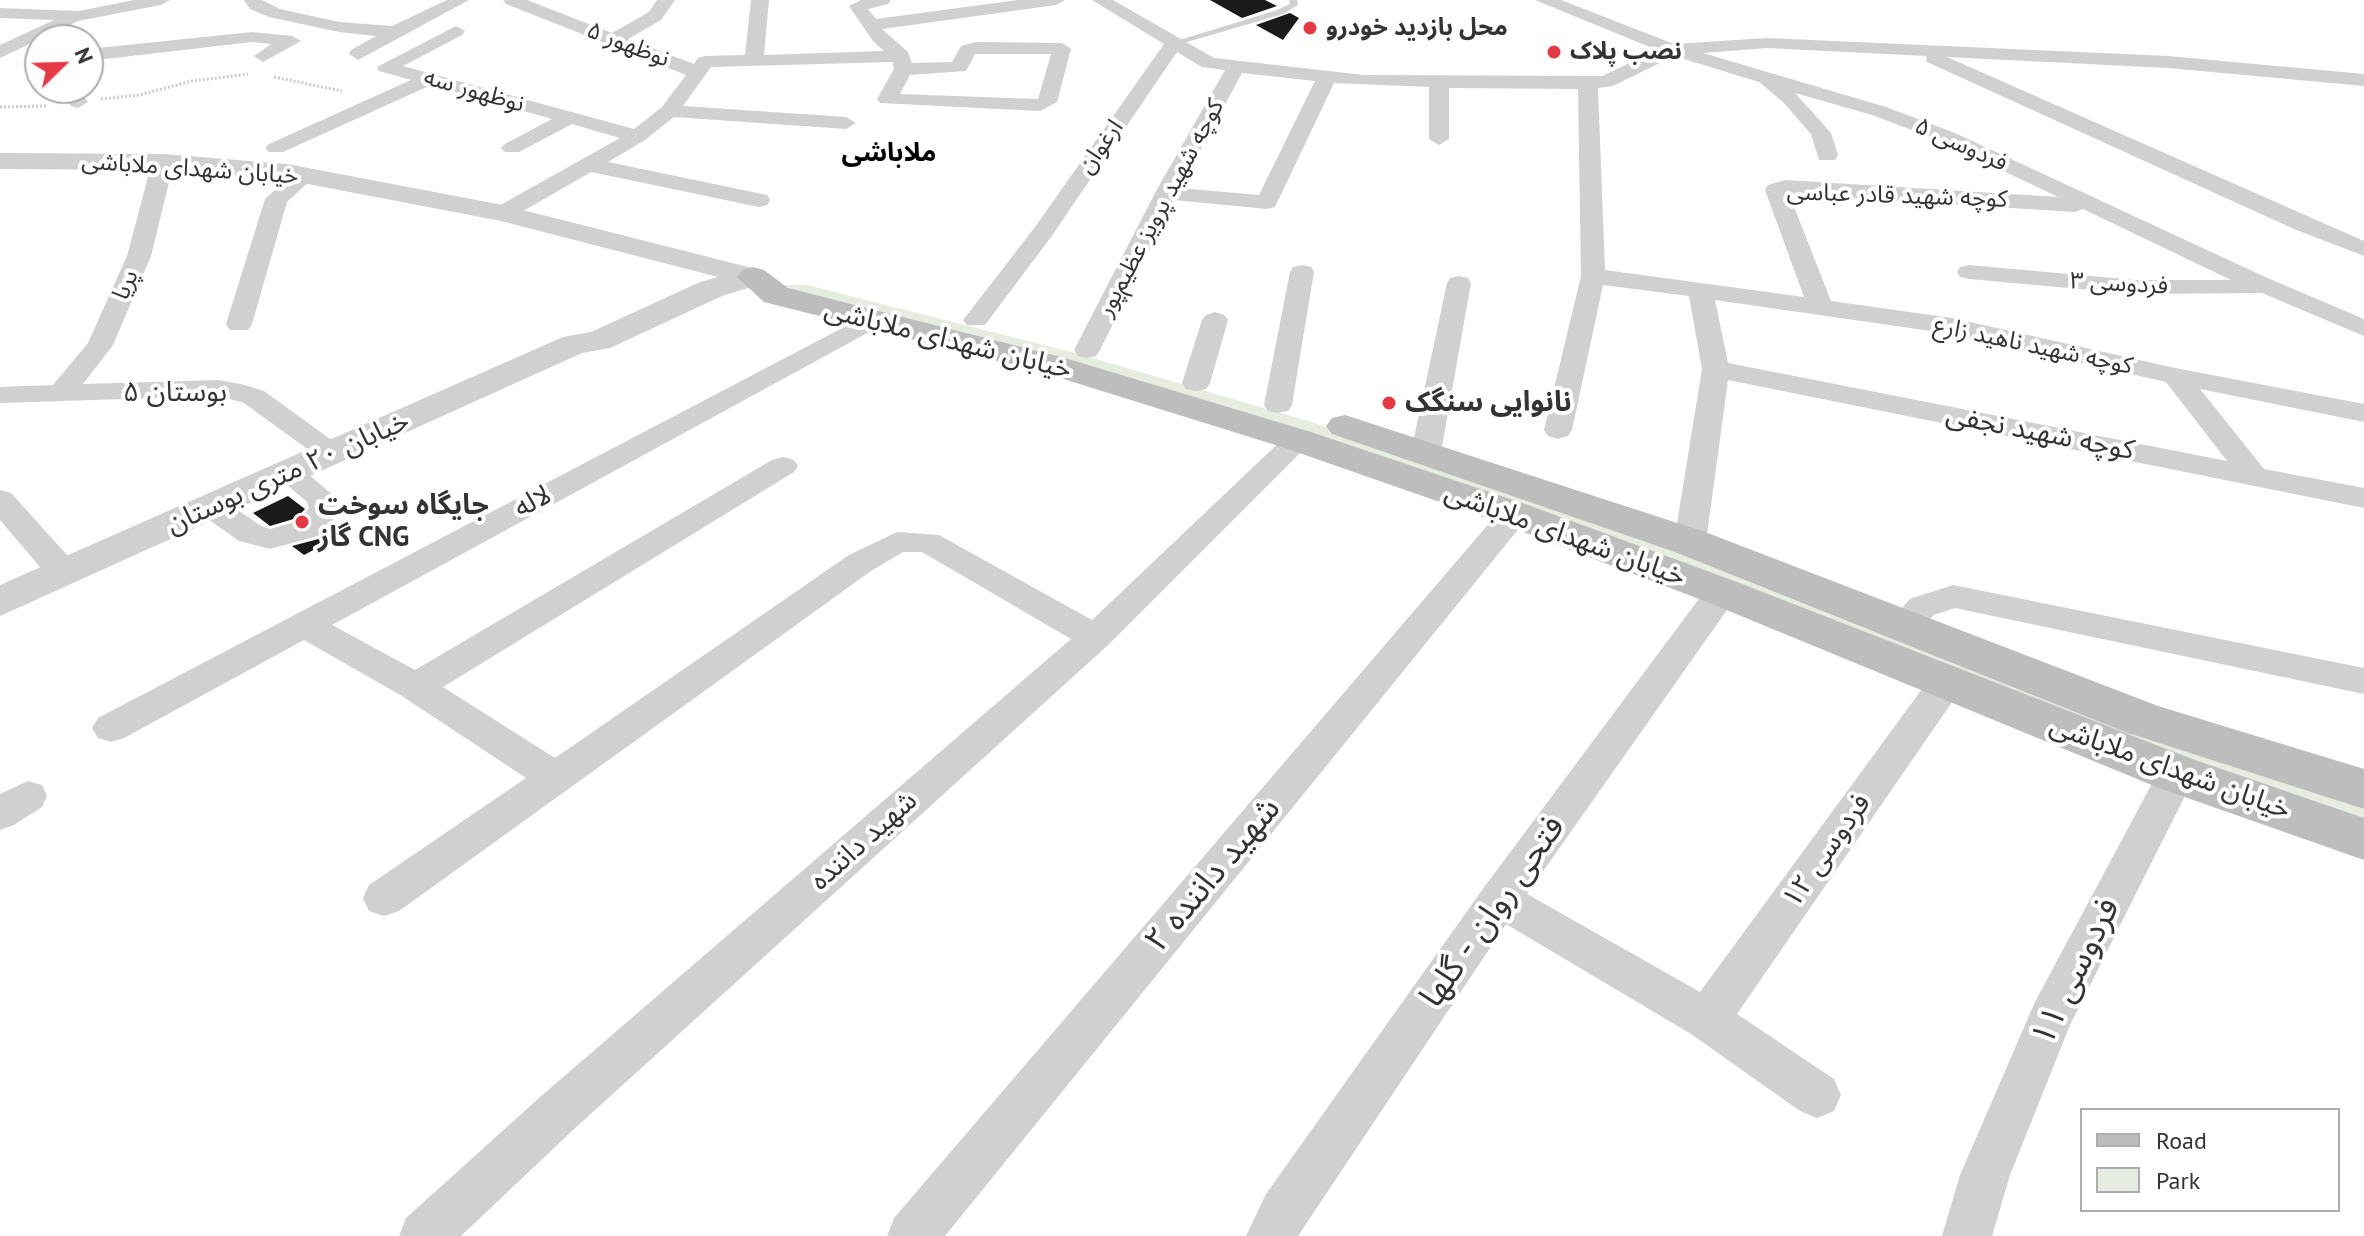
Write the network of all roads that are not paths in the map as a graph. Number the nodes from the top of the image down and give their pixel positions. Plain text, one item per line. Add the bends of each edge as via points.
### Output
1 (161, 0) edge
2 (253, 0) edge
3 (460, 0) edge
4 (512, 0) edge
5 (666, 0) edge
6 (760, 0) edge
7 (882, 0) edge
8 (1056, 0) edge
9 (1101, 0) edge
10 (1293, 0) edge
11 (1544, 0) edge
12 (0, 13) edge
13 (79, 16) junction
14 (870, 25) junction
15 (456, 31) dead end
16 (395, 32) junction
17 (612, 40) junction
18 (1174, 43) junction
19 (1916, 49) junction
20 (1672, 50) junction
21 (0, 52) edge
22 (104, 53) edge
23 (358, 54) dead end
24 (263, 56) dead end
25 (754, 59) junction
26 (24, 61) edge
27 (0, 62) edge
28 (902, 62) junction
29 (1236, 67) junction
30 (699, 73) junction
31 (1758, 73) junction
32 (1327, 77) junction
33 (429, 79) junction
34 (2364, 80) edge
35 (1439, 82) junction
36 (1588, 83) junction
37 (669, 111) junction
38 (568, 118) junction
39 (846, 123) dead end
40 (638, 136) junction
41 (1439, 139) dead end
42 (276, 148) dead end
43 (512, 148) dead end
44 (1827, 155) dead end
45 (163, 162) junction
46 (3, 164) edge
47 (591, 165) junction
48 (304, 176) junction
49 (1166, 193) junction
50 (759, 200) dead end
51 (2095, 206) junction
52 (503, 213) junction
53 (2364, 249) edge
54 (679, 258) junction
55 (1302, 272) dead end
56 (1969, 272) dead end
57 (1593, 276) junction
58 (753, 277) junction
59 (1459, 283) dead end
60 (2270, 287) junction
61 (1700, 290) junction
62 (1821, 309) junction
63 (976, 320) junction
64 (1215, 320) dead end
65 (871, 321) junction
66 (239, 324) dead end
67 (2364, 328) edge
68 (575, 344) junction
69 (1087, 350) junction
70 (1716, 369) junction
71 (2175, 376) junction
72 (1196, 383) junction
73 (60, 394) junction
74 (0, 395) edge
75 (1278, 405) junction
76 (2364, 413) edge
77 (1558, 430) dead end
78 (1298, 440) junction
79 (1426, 452) junction
80 (331, 453) junction
81 (783, 466) dead end
82 (288, 473) junction
83 (2253, 475) junction
84 (2364, 498) edge
85 (0, 500) edge
86 (212, 507) junction
87 (1514, 514) junction
88 (1690, 542) junction
89 (64, 573) junction
90 (1722, 592) junction
91 (0, 602) edge
92 (304, 625) junction
93 (1902, 626) junction
94 (1095, 637) junction
95 (2364, 681) edge
96 (1946, 683) junction
97 (415, 687) junction
98 (111, 728) dead end
99 (2177, 774) junction
100 (553, 776) junction
101 (2364, 789) edge
102 (2364, 839) edge
103 (384, 898) dead end
104 (1500, 899) junction
105 (1707, 1019) junction
106 (1817, 1095) dead end
107 (424, 1236) edge
108 (912, 1236) edge
109 (1271, 1236) edge
110 (1967, 1236) edge

1 - 13 street
2 - 16 street via 275,13
3 - 16 street
4 - 17 street, نوظهور ۵
5 - 17 street via 655,16
6 - 25 street
7 - 14 street via 859,3
8 - 14 street
9 - 18 street
10 - 18 lane via 1294,5 1280,12
11 - 20 street, فردوسی ۵
12 - 13 street
13 - 21 street
14 - 28 street
15 - 33 street, نوظهور سه via 386,67
16 - 23 street
17 - 30 street, نوظهور ۵
18 - 29 street via 1209,63
18 - 63 street, ارغوان
19 - 20 street via 1767,43
19 - 34 street via 2168,62
19 - 53 street
20 - 31 street, فردوسی ۵
20 - 36 street via 1606,82
22 - 24 street via 252,37 292,41
25 - 28 street
25 - 30 street via 710,60
26 - 27 street
28 - 28 street via 887,99 1005,114 1046,104 1062,49 976,48 954,68
29 - 32 street
29 - 49 street, کوچه شهید پرویز عظیم‌پور
30 - 37 street
31 - 44 street via 1821,133
31 - 51 street, فردوسی ۵ via 1924,127
32 - 35 street
32 - 49 street via 1267,202
33 - 38 street, نوظهور سه
33 - 42 street
35 - 36 street
35 - 41 street
36 - 57 street
37 - 39 street
37 - 40 street
38 - 40 street, نوظهور سه
38 - 43 street
40 - 47 street
45 - 46 street, خیابان شهدای ملاباشی
45 - 48 street, خیابان شهدای ملاباشی
45 - 73 street, پریا via 139,256 100,345
47 - 50 street
47 - 52 street
48 - 52 street, خیابان شهدای ملاباشی
48 - 66 street via 276,199
49 - 69 street, کوچه شهید پرویز عظیم‌پور
51 - 60 street, فردوسی ۵
51 - 62 street, کوچه شهید قادر عباسی via 1776,190
52 - 54 street, خیابان شهدای ملاباشی
54 - 58 street, خیابان شهدای ملاباشی
54 - 68 street, خیابان ۲۰ متری بوستان via 685,269 678,284 586,330
55 - 75 street
56 - 60 street, فردوسی ۳ via 2135,287
57 - 61 street, کوچه شهید ناهید زارع
57 - 77 street
58 - 63 main road, خیابان شهدای ملاباشی via 793,278
58 - 65 main road, خیابان شهدای ملاباشی via 776,295
58 - 68 street, خیابان ۲۰ متری بوستان via 711,289 598,341
59 - 79 street
60 - 67 street, فردوسی ۵
61 - 62 street, کوچه شهید ناهید زارع
61 - 70 street
62 - 71 street, کوچه شهید ناهید زارع via 1952,326
63 - 69 main road, خیابان شهدای ملاباشی
64 - 72 street
65 - 78 main road, خیابان شهدای ملاباشی via 1053,365
65 - 92 street, لاله
68 - 80 street, خیابان ۲۰ متری بوستان
69 - 72 main road, خیابان شهدای ملاباشی
70 - 83 street, کوچه شهید نجفی
70 - 88 street
71 - 76 street, کوچه شهید ناهید زارع
71 - 83 street
72 - 75 main road, خیابان شهدای ملاباشی
73 - 74 street, بوستان ۵
73 - 80 street, بوستان ۵ via 235,391 254,397
75 - 79 main road, خیابان شهدای ملاباشی
78 - 87 main road, خیابان شهدای ملاباشی
78 - 94 street, شهید داننده
79 - 88 main road, خیابان شهدای ملاباشی
80 - 82 street, خیابان ۲۰ متری بوستان
81 - 97 street
82 - 86 street, خیابان ۲۰ متری بوستان
82 - 86 street via 320,497 325,509 310,528 270,539 250,534
83 - 84 street, کوچه شهید نجفی
85 - 89 street
86 - 89 street, خیابان ۲۰ متری بوستان
87 - 90 main road, خیابان شهدای ملاباشی
87 - 108 street, شهید داننده ۲
88 - 93 main road, خیابان شهدای ملاباشی
89 - 91 street, خیابان ۲۰ متری بوستان
90 - 96 main road, خیابان شهدای ملاباشی
90 - 104 street, فتحی روان - گلها
92 - 97 street
92 - 98 street, لاله
93 - 95 street via 1922,607 1953,596
93 - 101 main road, خیابان شهدای ملاباشی via 2142,719
94 - 100 street via 928,542 897,542
94 - 107 street, شهید داننده
96 - 99 main road, خیابان شهدای ملاباشی
96 - 105 street, فردوسی ۱۲
97 - 100 street
99 - 102 main road, خیابان شهدای ملاباشی
99 - 110 street, فردوسی ۱۱ via 2051,1017 1985,1175
100 - 103 street
104 - 105 street
104 - 109 street, فتحی روان - گلها
105 - 106 street

